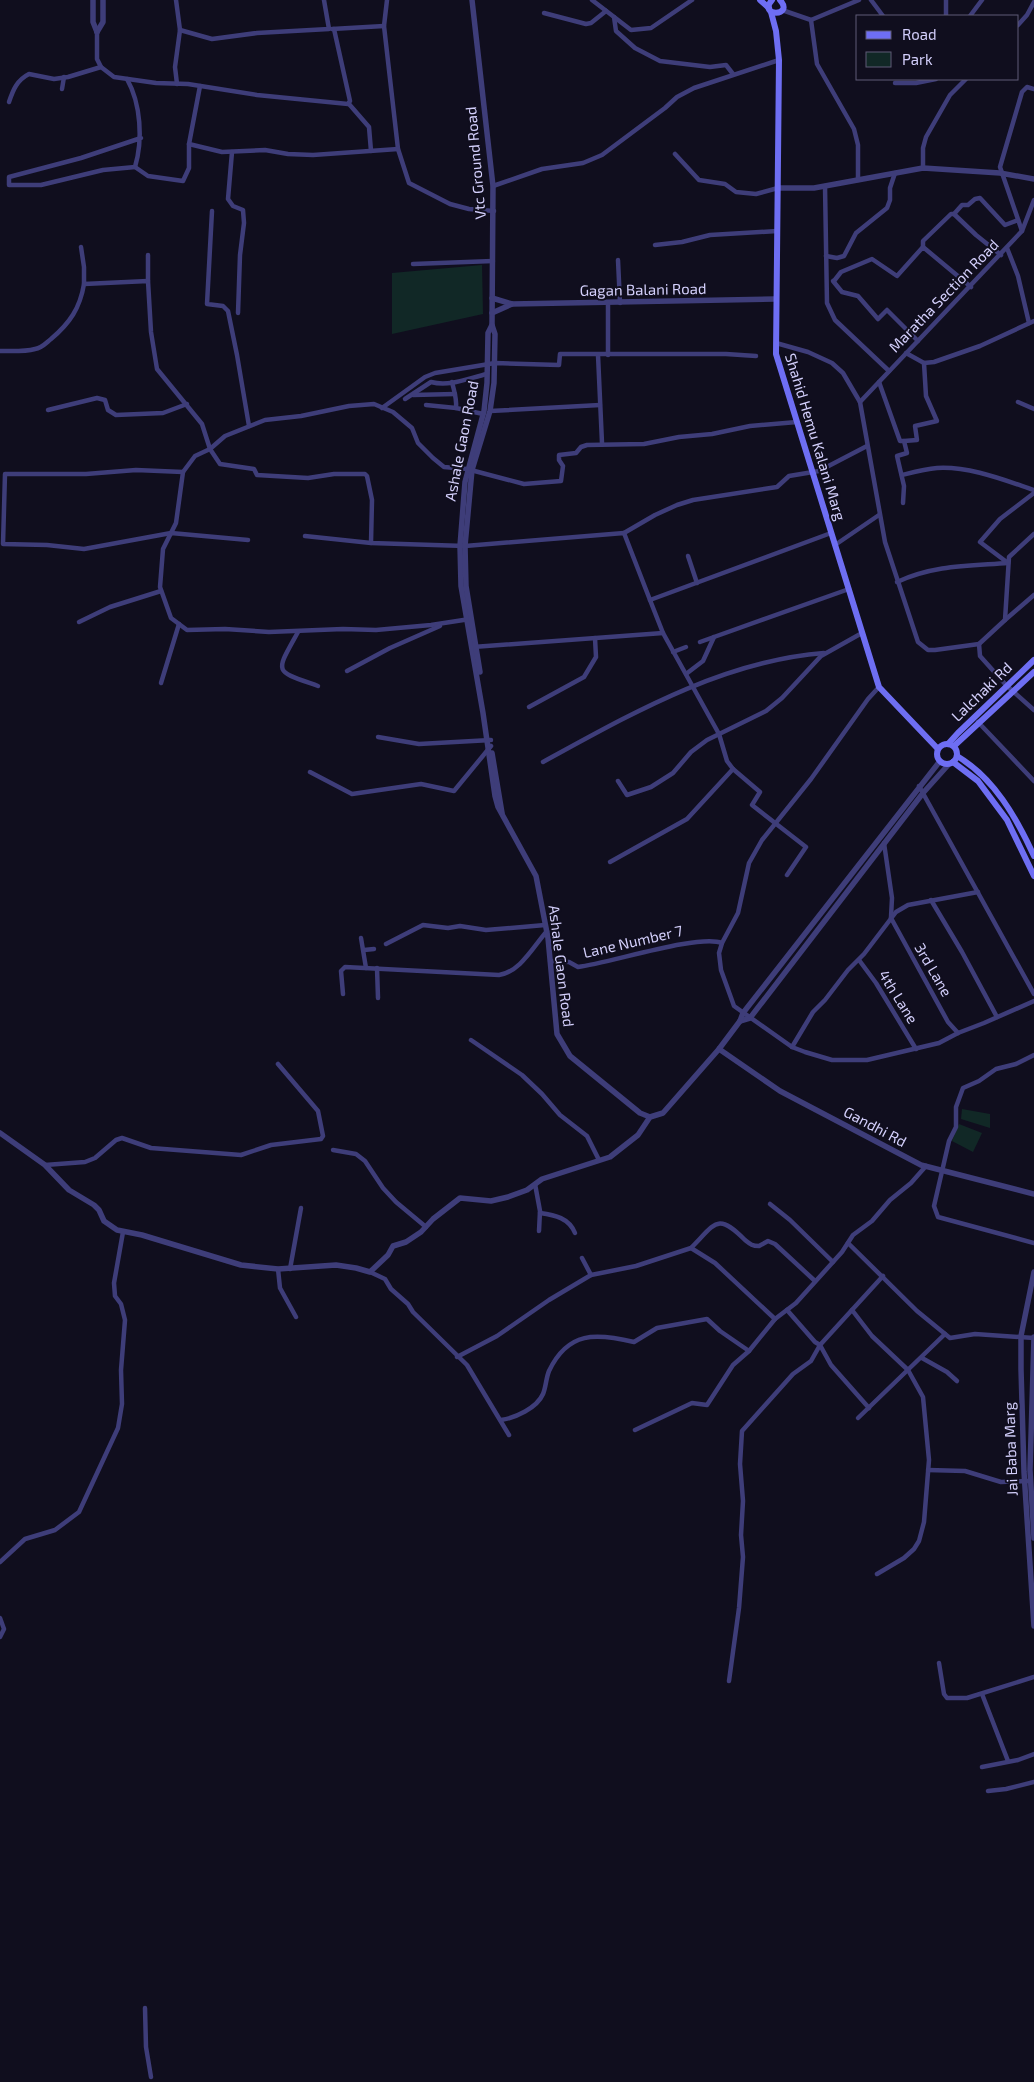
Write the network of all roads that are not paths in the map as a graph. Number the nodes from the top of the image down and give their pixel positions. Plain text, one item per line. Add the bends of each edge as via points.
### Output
1 (93, 0) edge
2 (104, 0) edge
3 (176, 0) edge
4 (324, 0) edge
5 (387, 0) edge
6 (472, 0) edge
7 (592, 0) edge
8 (692, 0) edge
9 (760, 0) edge
10 (772, 0) edge
11 (780, 0) edge
12 (859, 0) edge
13 (871, 0) edge
14 (946, 0) edge
15 (982, 0) edge
16 (1034, 2) edge
17 (770, 10) junction
18 (782, 10) junction
19 (606, 11) junction
20 (544, 13) dead end
21 (882, 15) edge
22 (946, 15) edge
23 (971, 15) edge
24 (614, 17) junction
25 (811, 20) junction
26 (1019, 24) edge
27 (384, 26) junction
28 (329, 29) junction
29 (334, 29) junction
30 (180, 30) junction
31 (97, 32) junction
32 (779, 60) junction
33 (101, 67) junction
34 (733, 74) junction
35 (64, 77) junction
36 (127, 79) junction
37 (931, 80) edge
38 (965, 80) edge
39 (895, 83) dead end
40 (177, 84) junction
41 (200, 86) junction
42 (62, 89) dead end
43 (1034, 89) edge
44 (9, 102) dead end
45 (349, 104) junction
46 (141, 138) junction
47 (189, 144) junction
48 (398, 149) junction
49 (232, 152) junction
50 (371, 152) junction
51 (675, 154) dead end
52 (135, 167) junction
53 (923, 168) junction
54 (1000, 172) junction
55 (895, 173) junction
56 (1034, 179) edge
57 (858, 180) junction
58 (493, 186) junction
59 (825, 186) junction
60 (778, 188) junction
61 (1034, 200) edge
62 (212, 211) dead end
63 (494, 212) junction
64 (954, 214) junction
65 (1018, 220) junction
66 (777, 231) junction
67 (1022, 231) junction
68 (654, 245) dead end
69 (81, 247) dead end
70 (924, 247) junction
71 (1007, 248) junction
72 (148, 255) dead end
73 (1001, 255) junction
74 (826, 256) junction
75 (618, 260) dead end
76 (493, 261) junction
77 (412, 264) dead end
78 (148, 281) junction
79 (827, 281) junction
80 (834, 281) junction
81 (84, 284) junction
82 (970, 288) junction
83 (492, 298) junction
84 (776, 299) junction
85 (608, 303) junction
86 (620, 303) junction
87 (512, 304) junction
88 (238, 313) dead end
89 (492, 313) junction
90 (1031, 322) edge
91 (492, 325) junction
92 (918, 341) junction
93 (776, 344) junction
94 (0, 351) edge
95 (906, 353) junction
96 (598, 355) junction
97 (608, 355) junction
98 (756, 356) dead end
99 (495, 363) junction
100 (924, 363) junction
101 (488, 364) junction
102 (889, 371) junction
103 (487, 374) junction
104 (452, 382) junction
105 (879, 382) junction
106 (455, 394) junction
107 (411, 395) junction
108 (405, 400) dead end
109 (860, 402) junction
110 (1018, 402) dead end
111 (187, 404) junction
112 (426, 405) dead end
113 (600, 405) junction
114 (382, 408) junction
115 (456, 408) junction
116 (1034, 409) edge
117 (48, 410) dead end
118 (490, 411) junction
119 (483, 414) junction
120 (797, 422) junction
121 (249, 426) junction
122 (904, 440) junction
123 (602, 443) junction
124 (867, 446) junction
125 (210, 449) junction
126 (470, 470) junction
127 (183, 472) junction
128 (813, 473) junction
129 (902, 475) junction
130 (1034, 492) edge
131 (903, 503) dead end
132 (879, 515) junction
133 (171, 533) junction
134 (624, 533) junction
135 (831, 533) junction
136 (1034, 534) edge
137 (305, 536) dead end
138 (248, 540) dead end
139 (371, 543) junction
140 (835, 545) junction
141 (463, 546) junction
142 (688, 556) dead end
143 (1008, 563) junction
144 (897, 582) junction
145 (697, 583) junction
146 (849, 589) junction
147 (161, 591) junction
148 (1034, 595) edge
149 (650, 600) junction
150 (469, 619) junction
151 (1005, 620) junction
152 (78, 622) dead end
153 (448, 622) junction
154 (179, 624) junction
155 (298, 632) junction
156 (663, 633) junction
157 (862, 633) junction
158 (714, 637) junction
159 (595, 638) junction
160 (700, 642) dead end
161 (979, 644) junction
162 (473, 647) junction
163 (686, 647) dead end
164 (673, 652) junction
165 (826, 652) junction
166 (1034, 660) edge
167 (347, 671) dead end
168 (1034, 672) edge
169 (686, 674) junction
170 (162, 683) dead end
171 (1006, 685) junction
172 (318, 686) dead end
173 (692, 686) junction
174 (879, 687) junction
175 (1014, 691) junction
176 (529, 707) dead end
177 (1034, 710) edge
178 (973, 718) junction
179 (979, 724) junction
180 (719, 734) junction
181 (378, 737) dead end
182 (489, 744) junction
183 (951, 745) junction
184 (938, 750) junction
185 (957, 756) junction
186 (940, 761) junction
187 (543, 762) dead end
188 (951, 763) junction
189 (733, 769) junction
190 (310, 772) dead end
191 (618, 781) dead end
192 (1034, 781) edge
193 (919, 786) junction
194 (923, 793) junction
195 (776, 823) junction
196 (880, 835) junction
197 (884, 843) junction
198 (1034, 856) edge
199 (610, 862) dead end
200 (787, 875) dead end
201 (1034, 876) edge
202 (978, 892) junction
203 (931, 900) junction
204 (891, 918) junction
205 (546, 928) junction
206 (361, 938) dead end
207 (722, 943) junction
208 (386, 944) dead end
209 (374, 949) dead end
210 (364, 950) junction
211 (859, 960) junction
212 (550, 961) junction
213 (366, 968) junction
214 (377, 968) junction
215 (784, 968) junction
216 (343, 994) dead end
217 (1034, 994) edge
218 (378, 998) dead end
219 (1034, 1001) edge
220 (743, 1013) junction
221 (997, 1017) junction
222 (750, 1018) junction
223 (740, 1021) junction
224 (958, 1032) junction
225 (471, 1040) dead end
226 (792, 1047) junction
227 (718, 1049) junction
228 (916, 1049) junction
229 (1034, 1055) edge
230 (278, 1064) dead end
231 (650, 1118) junction
232 (0, 1133) edge
233 (333, 1150) dead end
234 (598, 1160) junction
235 (45, 1165) junction
236 (926, 1166) junction
237 (942, 1170) junction
238 (535, 1184) junction
239 (1034, 1194) edge
240 (770, 1204) dead end
241 (301, 1208) dead end
242 (540, 1213) junction
243 (426, 1227) junction
244 (539, 1231) dead end
245 (123, 1232) junction
246 (575, 1233) dead end
247 (848, 1243) junction
248 (1034, 1243) edge
249 (691, 1248) junction
250 (582, 1258) dead end
251 (832, 1262) junction
252 (290, 1269) junction
253 (278, 1270) junction
254 (370, 1272) junction
255 (1034, 1272) edge
256 (591, 1275) junction
257 (882, 1276) junction
258 (815, 1281) junction
259 (787, 1310) junction
260 (852, 1310) junction
261 (296, 1317) dead end
262 (776, 1319) junction
263 (945, 1334) junction
264 (1021, 1336) junction
265 (1034, 1337) edge
266 (820, 1344) junction
267 (749, 1351) junction
268 (457, 1357) junction
269 (922, 1358) junction
270 (908, 1370) junction
271 (956, 1381) dead end
272 (869, 1408) junction
273 (858, 1418) dead end
274 (501, 1420) junction
275 (635, 1430) dead end
276 (509, 1435) dead end
277 (928, 1470) junction
278 (1029, 1470) edge
279 (1027, 1481) junction
280 (1034, 1538) edge
281 (0, 1562) edge
282 (878, 1574) dead end
283 (1032, 1589) edge
284 (0, 1618) edge
285 (1034, 1622) edge
286 (0, 1637) edge
287 (939, 1663) dead end
288 (1034, 1677) edge
289 (729, 1681) dead end
290 (982, 1694) junction
291 (1034, 1754) edge
292 (1008, 1761) junction
293 (982, 1767) dead end
294 (1034, 1782) edge
295 (988, 1791) dead end
296 (145, 2008) dead end
297 (151, 2077) dead end

1 - 31 street via 92,22
2 - 31 street via 103,22
3 - 30 street
4 - 28 street
5 - 27 street
6 - 58 street, Vtc Ground Road
7 - 19 street
8 - 24 street via 651,28 631,30
9 - 17 main road
10 - 17 main road
11 - 18 main road
12 - 25 street
13 - 21 street
14 - 22 street
15 - 23 street
16 - 26 street
17 - 18 main road via 778,13
17 - 32 main road, Shahid Hemu Kalani Marg
18 - 25 street
19 - 20 street via 586,24
19 - 24 street
24 - 34 street via 616,31 635,48 660,61 710,67 726,65
25 - 57 street via 817,64 854,130 858,145
27 - 29 street
27 - 48 street
28 - 29 street
28 - 30 street via 212,39
29 - 45 street
30 - 40 street via 175,67
31 - 33 street via 97,59
32 - 34 street
32 - 60 main road, Shahid Hemu Kalani Marg
33 - 35 street
33 - 36 street via 114,77
34 - 58 street via 678,97 602,155 583,163 542,169
35 - 42 street
35 - 44 street via 54,79 29,74 16,85
36 - 40 street
36 - 46 street via 134,92
37 - 39 street
38 - 53 street via 950,95 926,137
40 - 41 street
41 - 45 street via 257,96
41 - 47 street
43 - 54 street via 1027,87 1022,92
45 - 50 street via 370,129
46 - 52 street
46 - 52 street via 9,177 9,185 41,185 103,170
47 - 49 street
47 - 52 street via 189,168 183,181 148,176
48 - 50 street
48 - 63 street via 409,183 450,204
49 - 50 street via 265,150 312,155
49 - 88 street via 228,199 233,206 243,210 244,222
51 - 60 street via 699,180 725,184 736,192 756,194
53 - 54 street
53 - 55 street
54 - 56 street
54 - 65 street
55 - 57 street
55 - 74 street via 886,208 856,233 844,256
57 - 59 street
58 - 63 street, Vtc Ground Road
59 - 60 street
59 - 74 street
60 - 66 main road, Shahid Hemu Kalani Marg
61 - 67 street, Maratha Section Road
62 - 121 street via 207,304 223,306 228,311
63 - 76 street, Vtc Ground Road
64 - 65 street via 962,205 980,198 1005,225
64 - 70 street via 923,241
64 - 73 street
65 - 67 street
66 - 68 street via 710,235
66 - 84 main road, Shahid Hemu Kalani Marg
67 - 71 street, Maratha Section Road
69 - 81 street
70 - 80 street via 896,276 872,260 841,272
70 - 82 street
71 - 73 street, Maratha Section Road
71 - 90 street
72 - 78 street
73 - 82 street, Maratha Section Road
74 - 79 street
75 - 86 street
76 - 77 street
76 - 83 street, Vtc Ground Road
78 - 81 street
78 - 111 street via 157,369
79 - 80 street
79 - 102 street via 827,303 835,320
80 - 92 street via 842,292 858,296 878,319 887,310
81 - 94 street via 73,316 42,347
82 - 92 street, Maratha Section Road
83 - 87 street, Gagan Balani Road
83 - 89 street, Vtc Ground Road
84 - 86 street, Gagan Balani Road
84 - 93 main road, Shahid Hemu Kalani Marg
85 - 86 street, Gagan Balani Road
85 - 87 street, Gagan Balani Road
85 - 97 street
87 - 89 street, Gagan Balani Road
89 - 91 street, Vtc Ground Road
90 - 100 street via 980,346
91 - 99 street, Ashale Gaon Road
91 - 101 street, Ashale Gaon Road via 488,334
92 - 95 street, Maratha Section Road
93 - 109 street via 808,352 832,363 843,373
93 - 120 main road, Shahid Hemu Kalani Marg via 776,354
95 - 100 street
95 - 102 street, Maratha Section Road
96 - 97 street
96 - 99 street via 560,354 558,365
96 - 113 street
97 - 98 street
99 - 101 street
99 - 118 street, Ashale Gaon Road
100 - 122 street via 926,396 937,421 915,426 917,440
101 - 103 street, Ashale Gaon Road
101 - 114 street via 425,377
102 - 105 street, Maratha Section Road
103 - 104 street
103 - 119 street, Ashale Gaon Road
104 - 106 street
104 - 107 street via 431,382
105 - 109 street, Maratha Section Road
105 - 122 street via 900,441
106 - 107 street
106 - 115 street
107 - 108 street
109 - 124 street
110 - 116 street
111 - 117 street via 162,413 116,415 108,410 105,400 98,398
111 - 125 street via 202,424
112 - 115 street
113 - 118 street
113 - 123 street
114 - 121 street via 374,404 349,406 265,420
114 - 126 street via 412,428 418,443 444,467
115 - 119 street
118 - 126 street, Ashale Gaon Road
119 - 126 street, Ashale Gaon Road
120 - 123 street via 750,426 644,444
120 - 128 main road, Shahid Hemu Kalani Marg
121 - 125 street via 225,436
122 - 129 street via 906,453 897,456
123 - 126 street via 581,447 576,453 559,455 563,466 561,481 552,483 524,484
124 - 128 street
124 - 132 street
125 - 127 street via 195,456
125 - 139 street via 220,464 247,466 257,475 308,478 365,474 372,500
126 - 141 street, Ashale Gaon Road via 463,494
127 - 133 street via 179,509
127 - 133 street via 136,470 5,474 3,544 84,549
128 - 134 street via 789,476 781,485 772,488 677,505
128 - 135 main road, Shahid Hemu Kalani Marg
129 - 130 street via 937,468 967,470
129 - 131 street
130 - 143 street via 1000,519 980,542
132 - 140 street
132 - 144 street
133 - 138 street
133 - 147 street via 163,549
134 - 141 street
134 - 149 street
135 - 140 main road, Shahid Hemu Kalani Marg
135 - 145 street
136 - 143 street via 1009,557
137 - 139 street
139 - 141 street
140 - 146 main road, Shahid Hemu Kalani Marg
141 - 150 street, Ashale Gaon Road via 463,586
142 - 145 street
143 - 144 street via 936,568
143 - 151 street
144 - 161 street via 921,646 935,650
145 - 149 street
146 - 157 main road, Shahid Hemu Kalani Marg
146 - 158 street
147 - 152 street via 110,607
147 - 154 street via 170,618
148 - 151 street
149 - 156 street
150 - 153 street
150 - 162 street, Ashale Gaon Road
151 - 161 street
153 - 155 street via 376,630
153 - 167 street
154 - 155 street via 186,630
154 - 170 street
155 - 172 street via 283,659 282,670
156 - 159 street
156 - 164 street
157 - 165 street
157 - 174 main road, Shahid Hemu Kalani Marg
158 - 160 street
158 - 169 street via 703,661
159 - 162 street
159 - 176 street via 596,657 584,677
161 - 171 street via 980,656
162 - 182 street, Ashale Gaon Road
163 - 164 street
164 - 169 street
165 - 173 street via 780,658
165 - 180 street via 772,706
166 - 171 main road, Lalchaki Rd
168 - 175 main road, Lalchaki Rd
169 - 173 street
171 - 175 street
171 - 178 main road, Lalchaki Rd
173 - 180 street
173 - 187 street
174 - 184 main road, Shahid Hemu Kalani Marg
174 - 195 street
175 - 177 street
175 - 179 main road, Lalchaki Rd
178 - 179 street
178 - 183 main road, Lalchaki Rd
179 - 183 main road, Lalchaki Rd
179 - 192 street
180 - 189 street via 727,761
180 - 191 street via 697,747 674,772 651,787 627,795
181 - 182 street via 419,744
182 - 190 street via 454,791 421,784 352,794
182 - 205 street, Ashale Gaon Road via 494,796 536,876
183 - 184 main road via 942,745
183 - 185 main road
184 - 186 main road
185 - 188 main road
185 - 198 main road via 971,764 1001,798
186 - 188 main road
186 - 193 street
188 - 194 street
188 - 201 main road via 978,782 1007,820
189 - 195 street via 759,790 752,805
189 - 199 street via 687,818
193 - 194 street
193 - 196 street
194 - 197 street
194 - 202 street
195 - 200 street via 806,848
195 - 207 street via 749,863 738,913
196 - 197 street
196 - 215 street
197 - 204 street via 892,898
197 - 215 street
202 - 203 street
202 - 217 street
203 - 204 street via 908,905
203 - 221 street
204 - 211 street
204 - 224 street, 3rd Lane via 948,1022
205 - 208 street via 486,930 423,925
205 - 212 street, Ashale Gaon Road
205 - 214 street via 516,969 508,974
206 - 210 street
207 - 212 street, Lane Number 7 via 692,942 578,967 569,962
207 - 220 street via 719,953 721,970 734,1006
209 - 210 street
210 - 213 street
211 - 226 street via 813,1012
211 - 228 street, 4th Lane
212 - 231 street, Ashale Gaon Road via 557,1034 570,1056
213 - 214 street
213 - 216 street via 342,968
214 - 218 street
215 - 220 street
215 - 222 street
219 - 221 street
220 - 222 street
220 - 223 street
221 - 224 street
222 - 223 street
222 - 226 street
223 - 227 street
224 - 228 street via 939,1044
225 - 234 street via 522,1075 560,1115 586,1136
226 - 228 street via 832,1060 867,1060
227 - 231 street via 663,1113
227 - 236 street, Gandhi Rd via 780,1091
229 - 237 street via 996,1069 963,1088 956,1107 956,1127
230 - 235 street via 318,1111 321,1140 272,1145 241,1155 151,1148 122,1138 85,1162
231 - 234 street via 638,1135 610,1157
232 - 235 street
233 - 243 street via 356,1154 365,1160 383,1188
234 - 238 street
235 - 245 street via 69,1190 94,1205 104,1221
236 - 237 street, Gandhi Rd
236 - 247 street
237 - 239 street, Gandhi Rd
237 - 248 street via 934,1206 938,1216
238 - 242 street
238 - 243 street via 527,1190 491,1201 460,1198
240 - 251 street
241 - 252 street
242 - 244 street
242 - 246 street via 567,1221
243 - 254 street via 406,1242 393,1246
245 - 253 street via 241,1265
245 - 281 street via 114,1283 114,1294 121,1304 125,1320 118,1428 79,1512 55,1530 21,1541
247 - 251 street
247 - 257 street
249 - 256 street via 636,1266
249 - 258 street via 716,1225 724,1223 750,1245 759,1246 768,1241 774,1244
249 - 262 street via 715,1263
250 - 256 street
251 - 258 street
252 - 253 street
252 - 254 street via 336,1265
253 - 261 street via 280,1288
254 - 268 street via 385,1279
255 - 264 street, Jai Baba Marg
256 - 268 street via 497,1336
257 - 260 street
257 - 263 street
258 - 259 street
259 - 262 street
259 - 266 street via 814,1342
260 - 266 street
260 - 270 street via 872,1336
262 - 267 street
263 - 264 street via 950,1338 975,1334
263 - 269 street
264 - 265 street
264 - 278 street, Jai Baba Marg
265 - 278 street, Jai Baba Marg
266 - 272 street via 831,1365
266 - 289 street via 810,1361 793,1374 742,1431 741,1535 744,1557
267 - 274 street via 708,1319 657,1328 634,1342 596,1336 581,1338 557,1356 542,1395 532,1407 510,1419
267 - 275 street via 732,1365 707,1404 692,1403
268 - 274 street via 467,1365
269 - 270 street
269 - 271 street
270 - 272 street
270 - 277 street via 923,1397
272 - 273 street
274 - 276 street
277 - 279 street via 965,1471 1001,1482
277 - 282 street via 920,1541 904,1558
278 - 279 street, Jai Baba Marg
279 - 280 street, Jai Baba Marg
279 - 283 street, Jai Baba Marg
283 - 285 street, Jai Baba Marg
284 - 286 street via 4,1630
287 - 290 street via 947,1698
288 - 290 street
290 - 292 street
291 - 292 street
292 - 293 street
294 - 295 street
296 - 297 street

